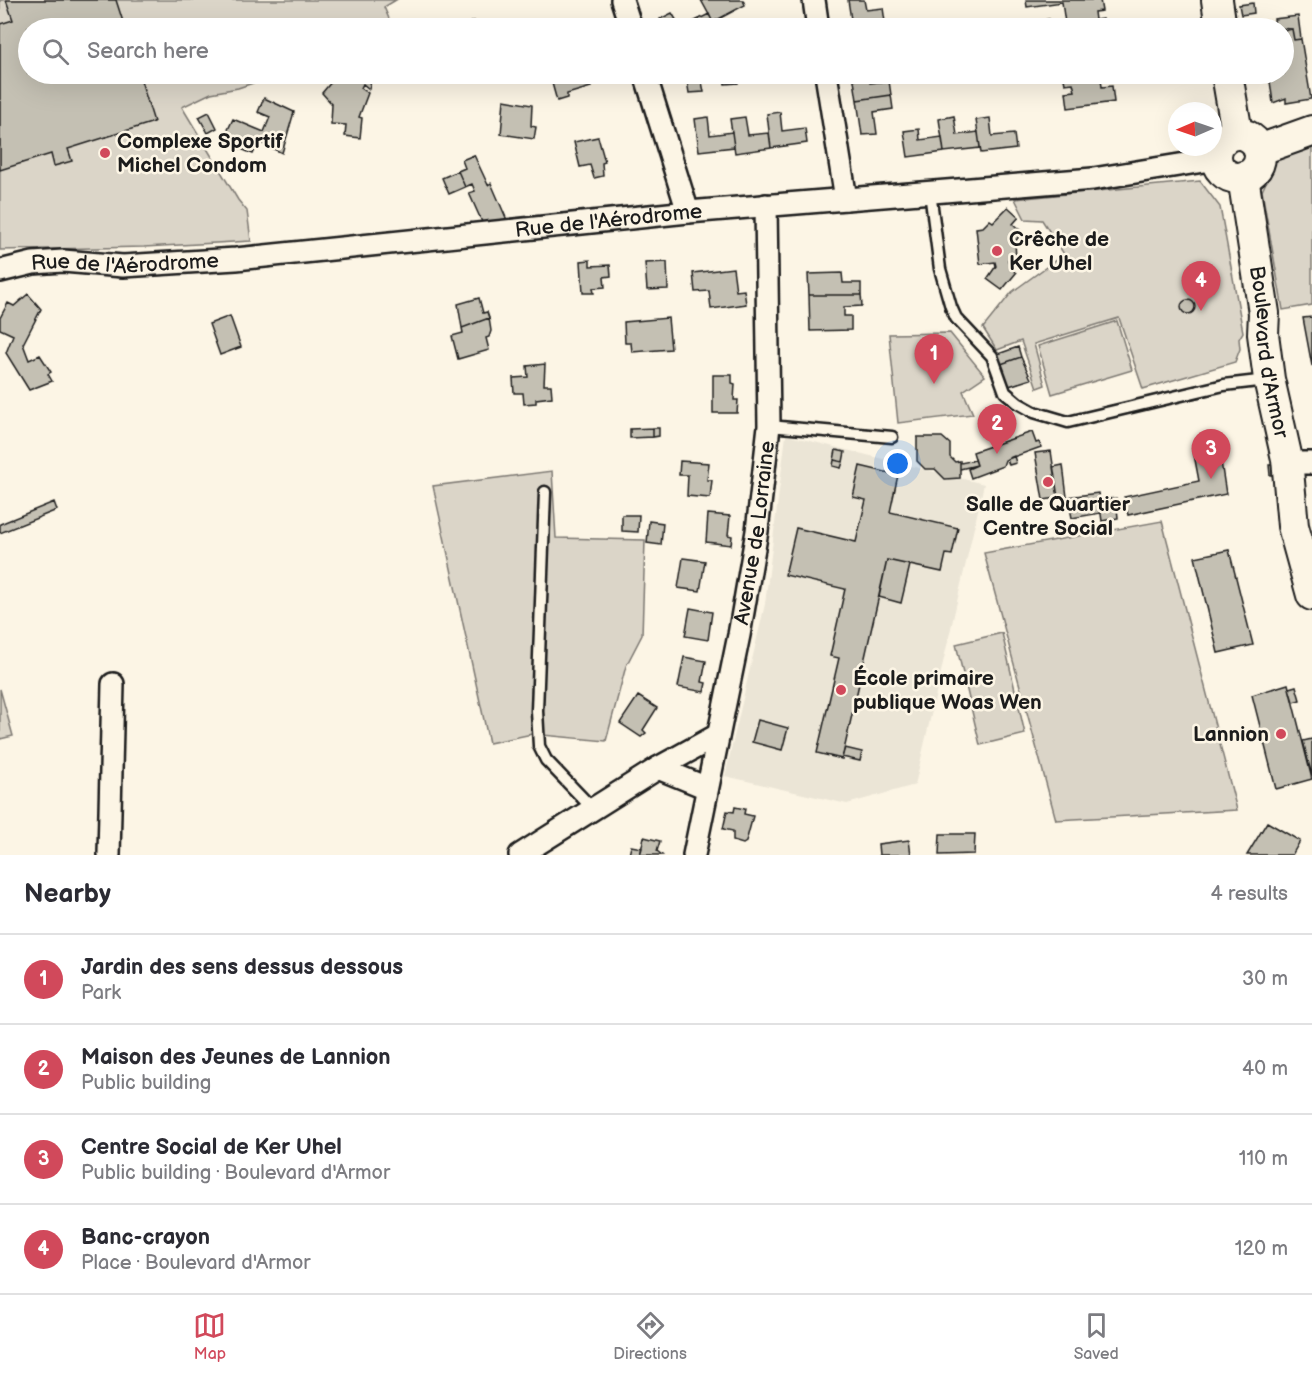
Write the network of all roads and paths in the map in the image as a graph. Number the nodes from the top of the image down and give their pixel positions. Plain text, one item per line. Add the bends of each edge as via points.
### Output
1 (622, 0) edge
2 (814, 0) edge
3 (1216, 0) edge
4 (628, 18) edge
5 (817, 18) edge
6 (1219, 18) edge
7 (648, 84) edge
8 (828, 84) edge
9 (1230, 84) edge
10 (1312, 131) edge
11 (1248, 142) junction
12 (1216, 159) junction
13 (1243, 177) junction
14 (930, 192) junction
15 (846, 199) junction
16 (766, 205) junction
17 (688, 212) junction
18 (0, 271) edge
19 (1269, 379) junction
20 (769, 426) junction
21 (892, 437) dead end
22 (1300, 461) edge
23 (545, 492) dead end
24 (1312, 595) edge
25 (113, 684) dead end
26 (718, 735) junction
27 (658, 768) junction
28 (707, 788) junction
29 (593, 809) junction
30 (109, 855) edge
31 (520, 855) edge
32 (694, 855) edge

1 - 4 street
2 - 5 street
3 - 6 main road
7 - 17 street
8 - 15 street
9 - 11 main road
10 - 11 main road
11 - 12 main road via 1223,139
11 - 13 main road via 1258,164
12 - 13 main road via 1223,172
12 - 14 street, Rue de l'Aérodrome via 1093,179
13 - 19 main road, Boulevard d'Armor via 1264,313
14 - 15 street, Rue de l'Aérodrome
14 - 19 lane via 940,269 956,318 992,356 1005,392 1034,412 1068,422 1224,385
15 - 16 street, Rue de l'Aérodrome
16 - 17 street, Rue de l'Aérodrome
16 - 20 street, Avenue de Lorraine
17 - 18 street, Rue de l'Aérodrome via 236,259 123,266 63,261
19 - 22 main road, Boulevard d'Armor
20 - 21 lane
20 - 26 street, Avenue de Lorraine via 757,531
22 - 24 main road, Boulevard d'Armor via 1293,526
23 - 29 lane via 539,746 546,760
25 - 30 street
26 - 27 street
26 - 28 street, Avenue de Lorraine
27 - 28 street
27 - 29 street
28 - 32 street, Avenue de Lorraine
29 - 31 street

